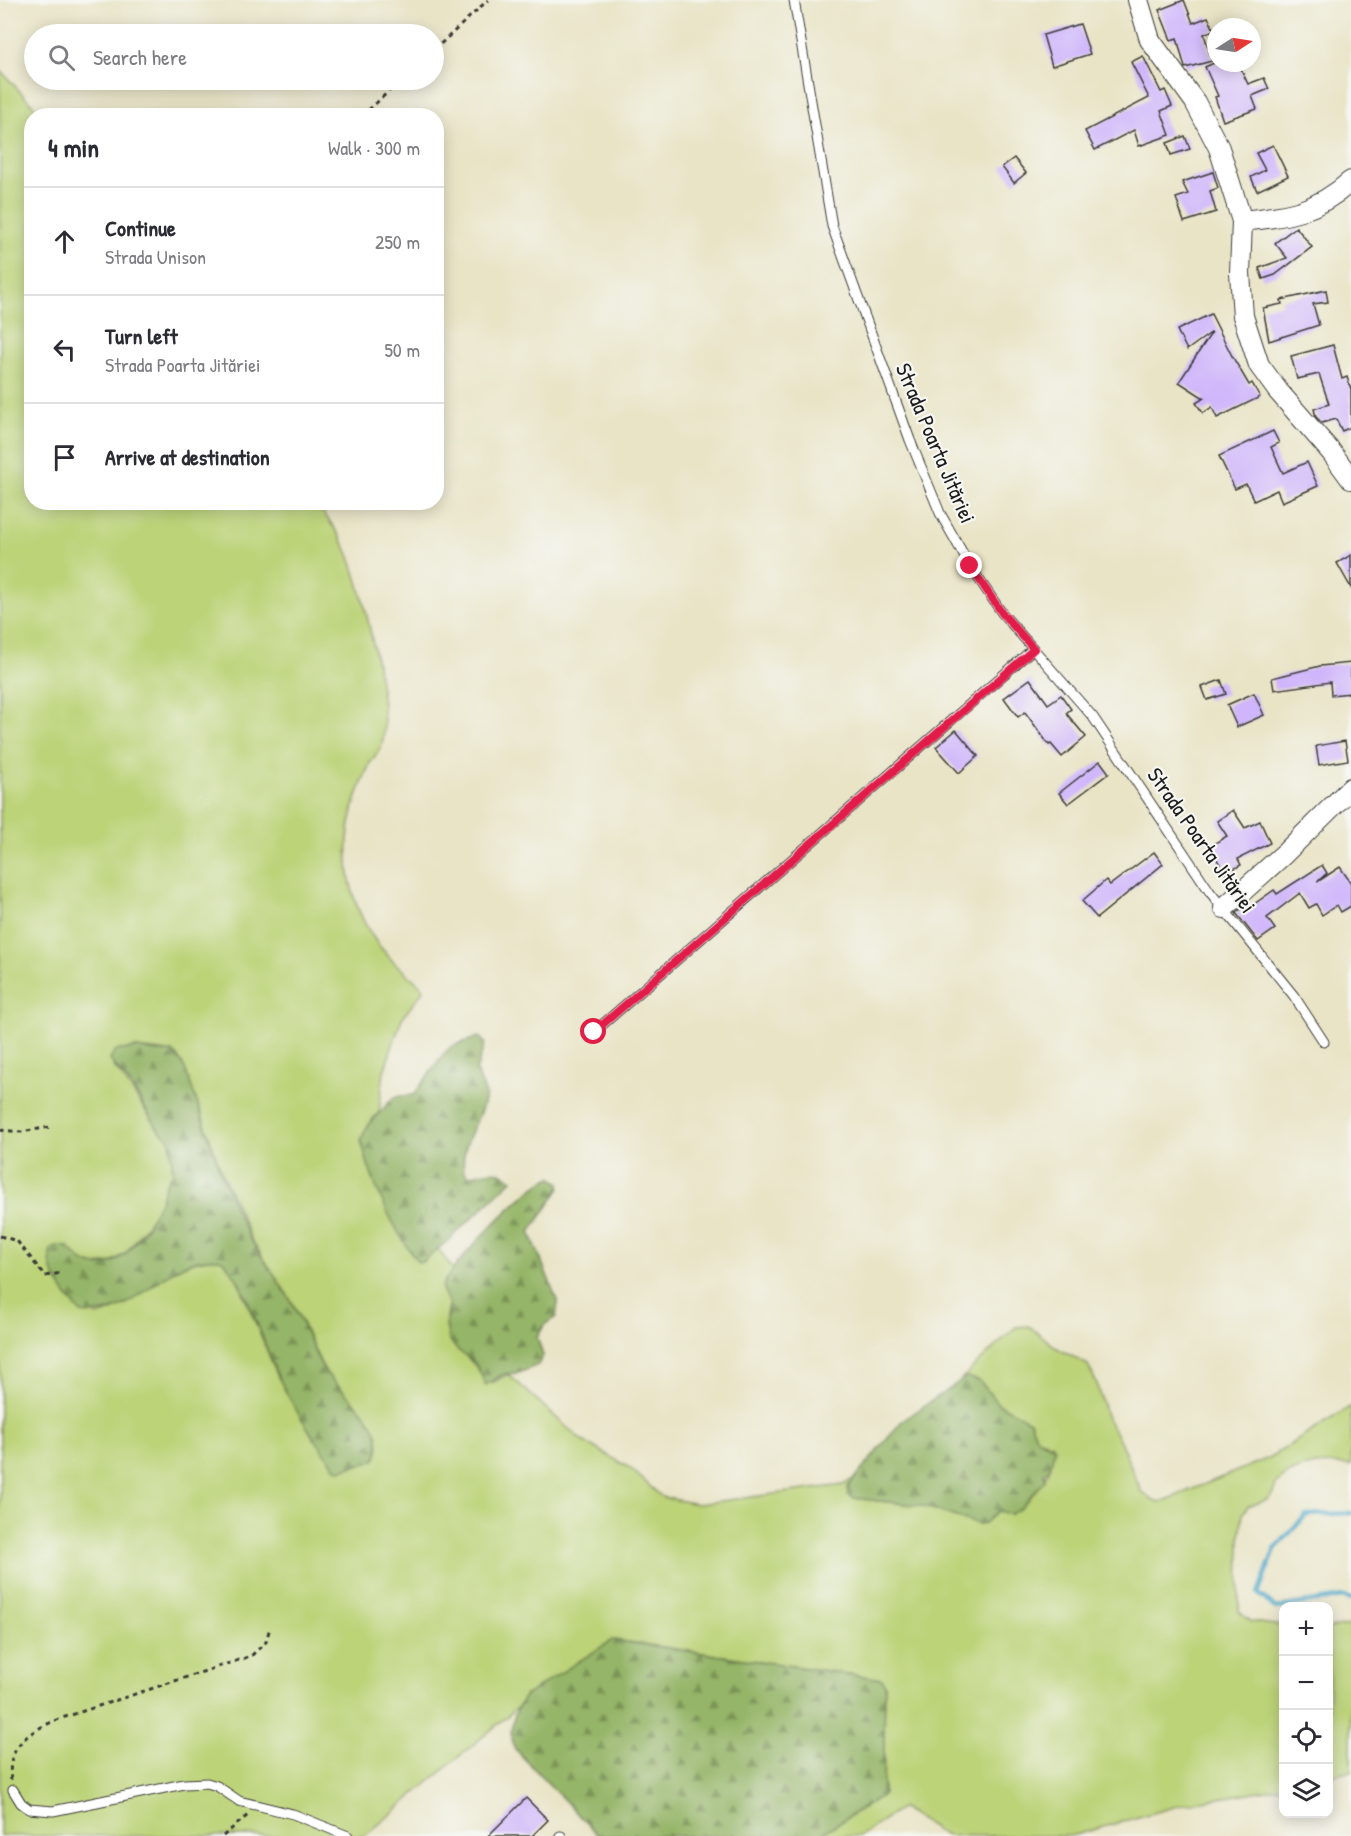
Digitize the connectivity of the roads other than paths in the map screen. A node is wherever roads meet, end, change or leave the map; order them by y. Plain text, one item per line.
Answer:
1 (794, 0) edge
2 (1138, 0) edge
3 (1351, 181) edge
4 (1242, 221) junction
5 (1351, 479) edge
6 (1034, 649) junction
7 (1351, 788) edge
8 (1224, 908) junction
9 (594, 1032) dead end
10 (1324, 1042) dead end
11 (13, 1790) road end
12 (348, 1836) edge

1 - 6 lane, Strada Poarta Jităriei
2 - 4 street
3 - 4 street
4 - 5 street
6 - 8 lane, Strada Poarta Jităriei
6 - 9 lane
7 - 8 street
8 - 10 lane, Strada Poarta Jităriei
11 - 12 lane

